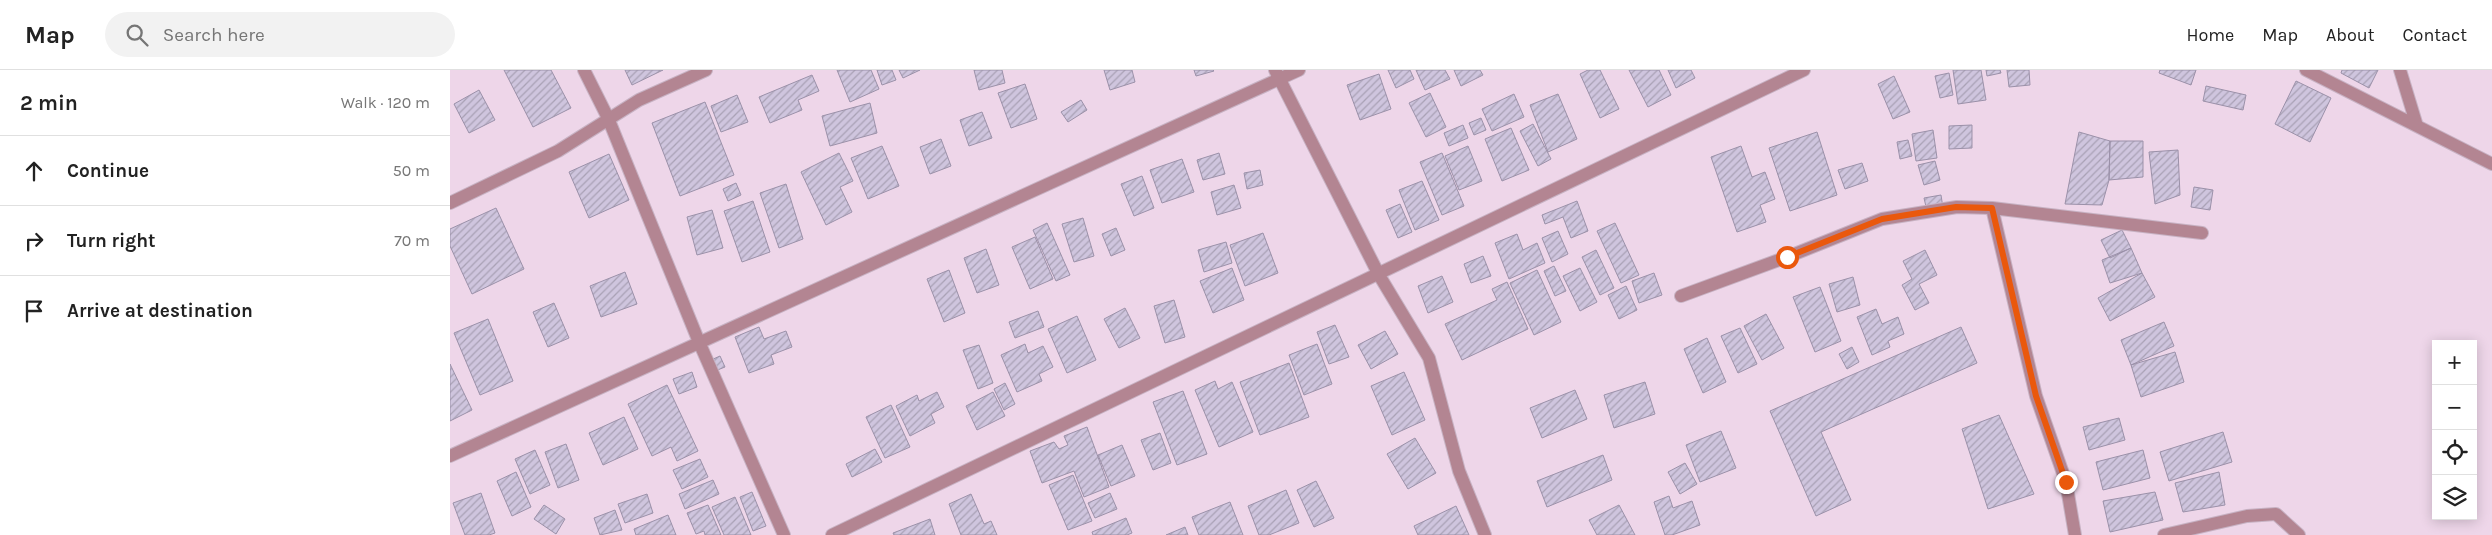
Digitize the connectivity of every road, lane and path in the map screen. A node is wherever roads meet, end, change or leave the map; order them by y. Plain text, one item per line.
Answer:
1 (584, 70) edge
2 (706, 70) edge
3 (1299, 70) edge
4 (1804, 70) edge
5 (2306, 70) edge
6 (2400, 70) edge
7 (1278, 74) edge
8 (608, 118) junction
9 (2417, 126) junction
10 (2492, 164) edge
11 (450, 203) edge
12 (1992, 208) junction
13 (2202, 233) dead end
14 (1379, 274) junction
15 (1681, 296) dead end
16 (699, 342) junction
17 (450, 456) edge
18 (784, 535) edge
19 (832, 535) edge
20 (1485, 535) edge
21 (2075, 535) edge
22 (2164, 535) edge
23 (2299, 535) edge

1 - 8 street
2 - 8 street
3 - 7 street
4 - 14 street
5 - 9 street
6 - 9 street
7 - 14 street
7 - 16 street
8 - 11 street
8 - 16 street
9 - 10 street
12 - 13 street
12 - 15 street
12 - 21 street
14 - 19 street
14 - 20 street
16 - 17 street
16 - 18 street
22 - 23 street

